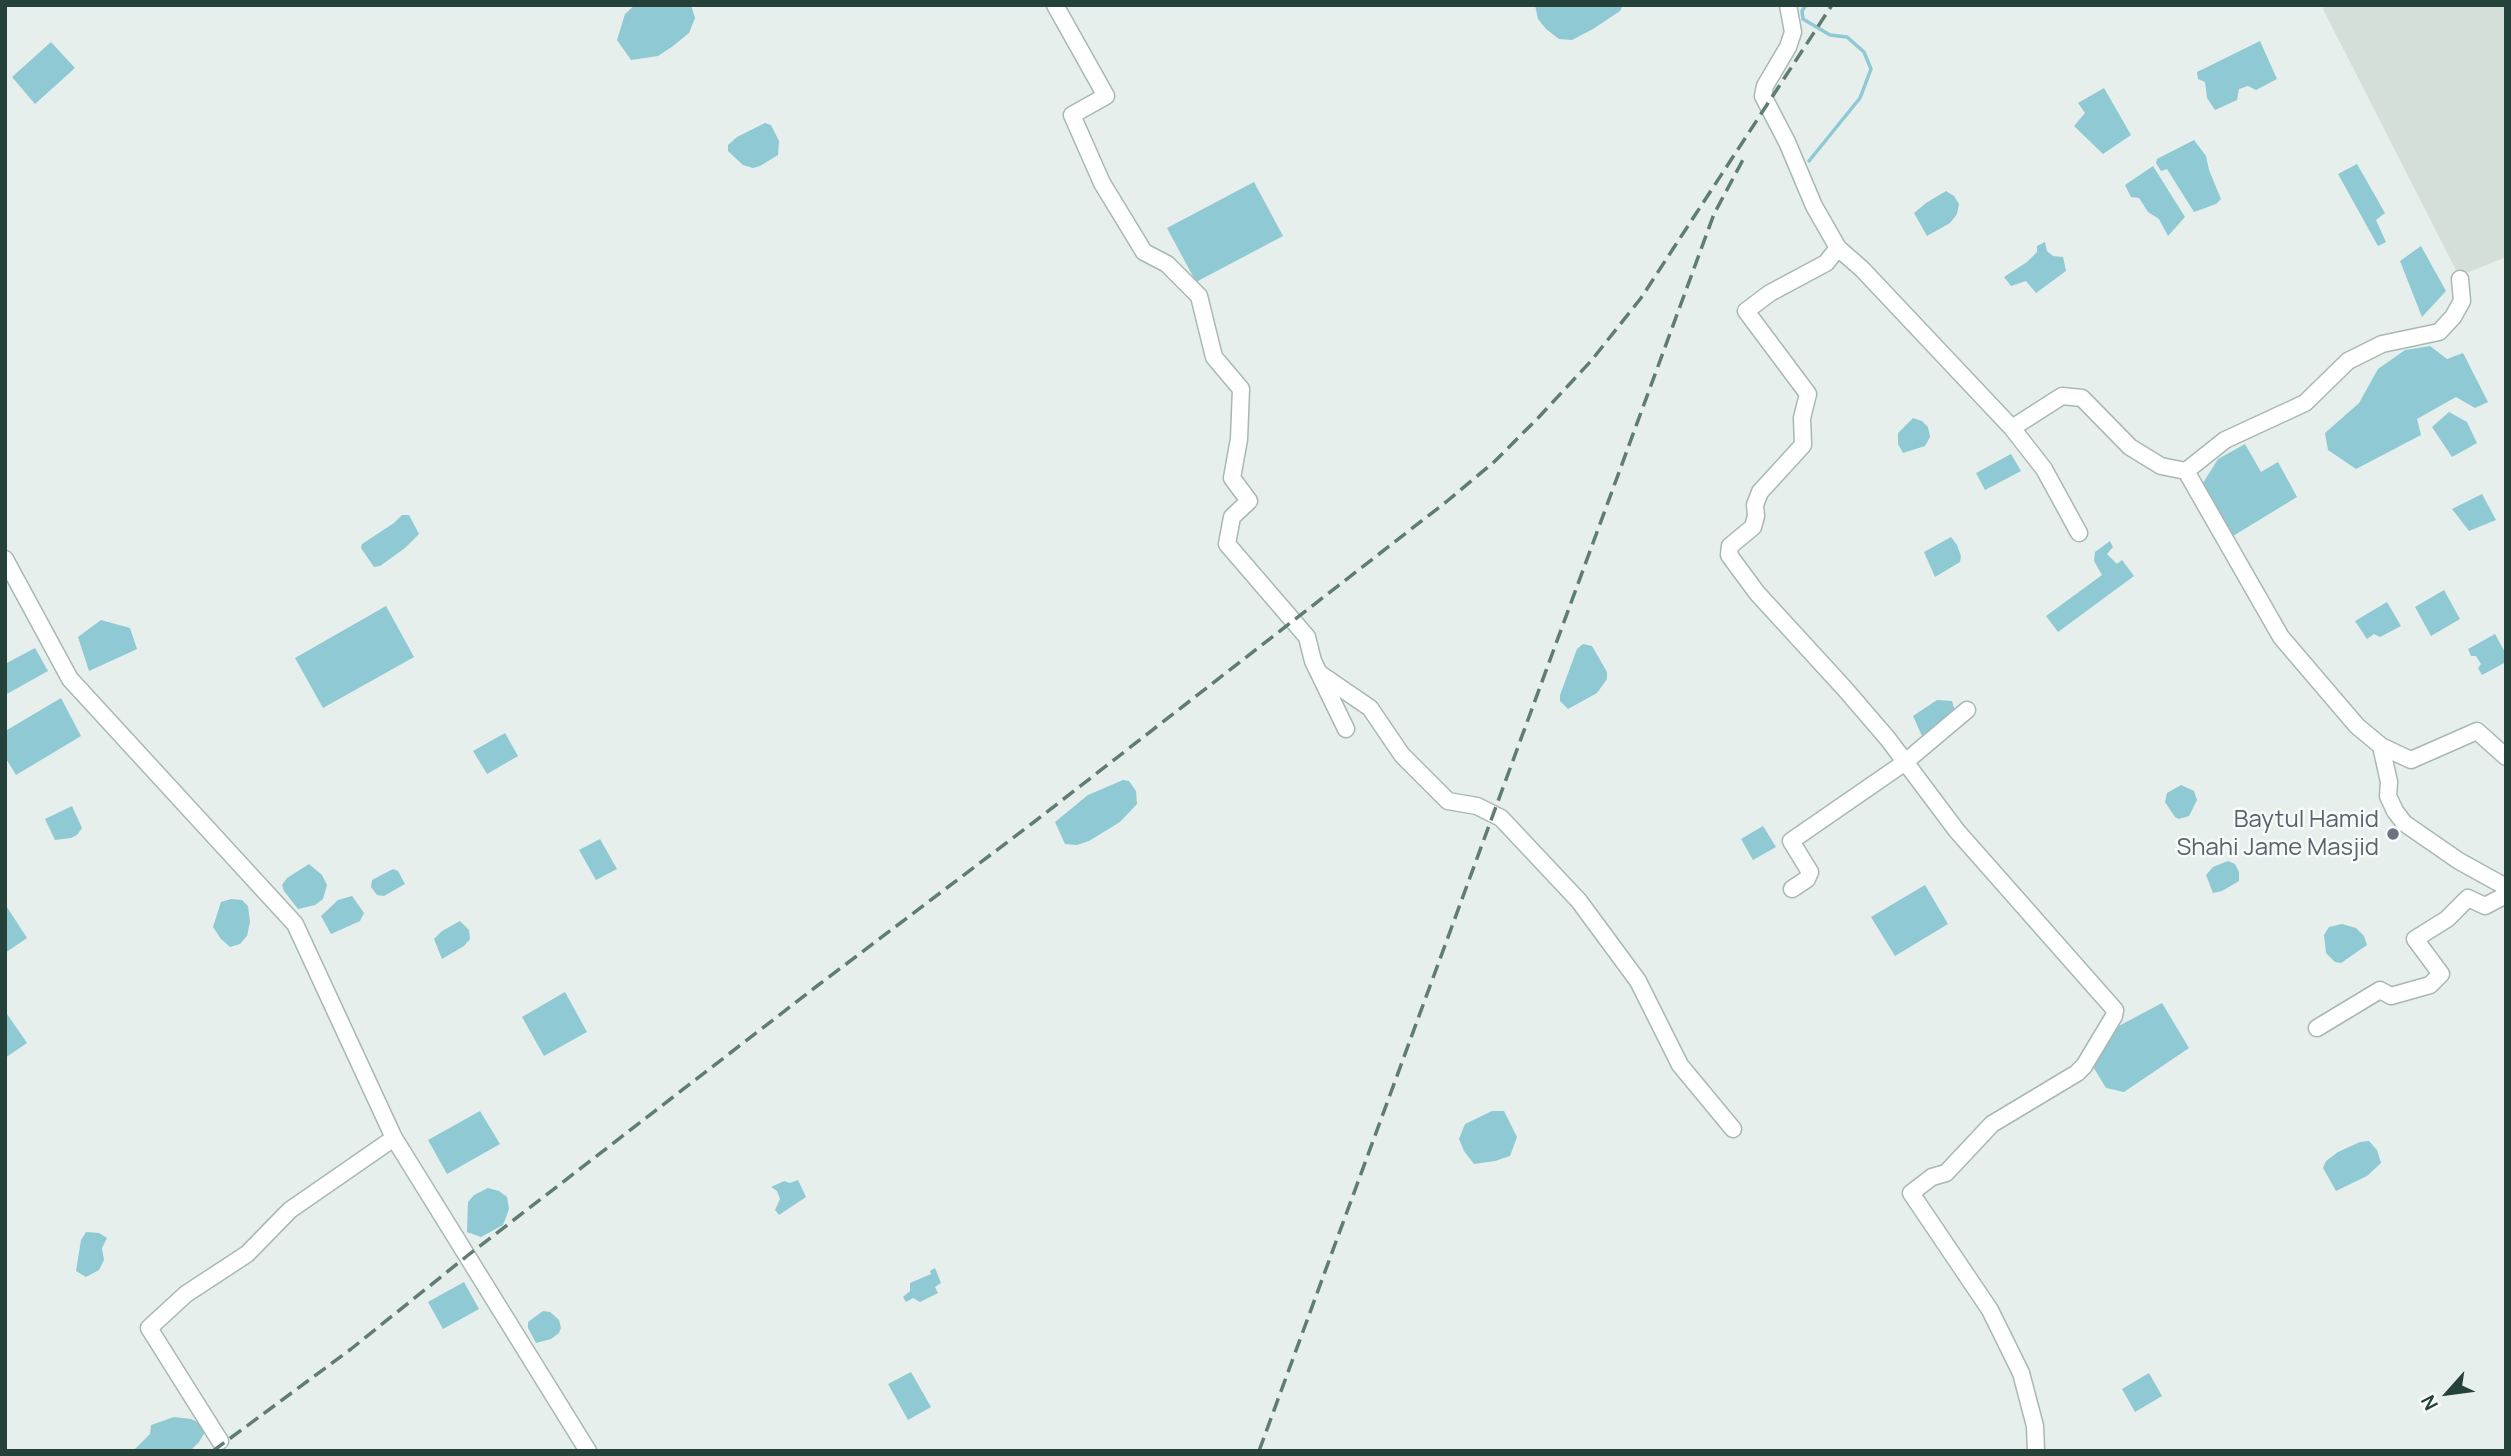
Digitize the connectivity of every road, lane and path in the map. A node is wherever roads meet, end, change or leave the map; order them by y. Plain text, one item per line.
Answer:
1 (1055, 5) edge
2 (1788, 5) edge
3 (1838, 248) junction
4 (2460, 279) dead end
5 (2012, 428) junction
6 (2186, 471) junction
7 (2079, 533) dead end
8 (5, 559) edge
9 (1317, 671) junction
10 (1967, 710) dead end
11 (1346, 729) dead end
12 (2381, 746) junction
13 (2506, 757) edge
14 (1904, 763) junction
15 (2506, 887) edge
16 (1792, 889) dead end
17 (2506, 895) edge
18 (2317, 1028) dead end
19 (1733, 1129) dead end
20 (394, 1138) junction
21 (220, 1441) dead end
22 (587, 1451) edge
23 (2036, 1451) edge

1 - 9 street
2 - 3 street
3 - 5 street
3 - 14 street
4 - 6 street
5 - 6 street
5 - 7 street
6 - 12 street
8 - 20 street
9 - 11 street
9 - 19 street
10 - 14 street
12 - 13 street
12 - 15 street
14 - 16 street
14 - 23 street
17 - 18 street
20 - 21 street
20 - 22 street

